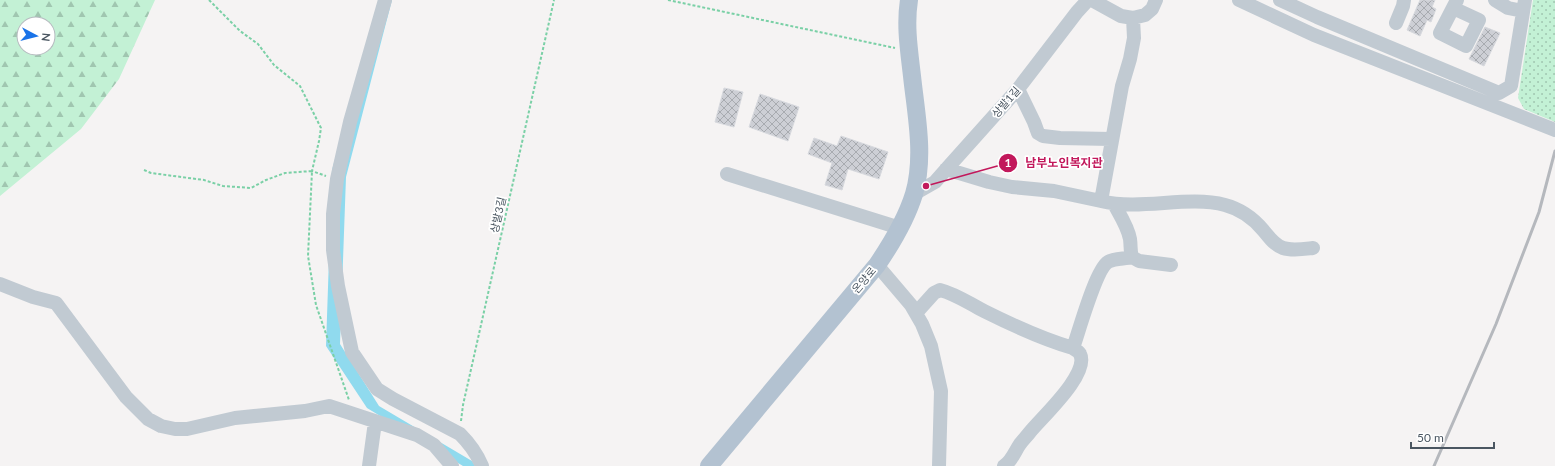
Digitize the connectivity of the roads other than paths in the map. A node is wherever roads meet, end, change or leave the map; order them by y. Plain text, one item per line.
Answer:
1 (385, 0) edge
2 (909, 0) edge
3 (1088, 0) edge
4 (1092, 0) edge
5 (1156, 0) edge
6 (1239, 0) edge
7 (1280, 0) edge
8 (1404, 0) edge
9 (1495, 0) edge
10 (1524, 6) edge
11 (1133, 18) junction
12 (1396, 23) dead end
13 (1018, 89) junction
14 (1555, 130) edge
15 (1111, 139) junction
16 (946, 169) junction
17 (727, 174) dead end
18 (914, 194) junction
19 (1107, 202) junction
20 (900, 228) junction
21 (1313, 248) dead end
22 (1132, 257) junction
23 (877, 265) junction
24 (1171, 265) dead end
25 (0, 284) edge
26 (916, 312) junction
27 (1073, 348) junction
28 (375, 422) junction
29 (369, 466) edge
30 (452, 466) edge
31 (482, 466) edge
32 (709, 466) edge
33 (939, 466) edge
34 (1004, 466) edge

1 - 31 street
2 - 18 main road, 온양로
3 - 13 street, 상발1길
4 - 11 street
5 - 11 street
6 - 14 street
7 - 10 street
8 - 12 street
9 - 10 street
11 - 15 street
13 - 15 street
13 - 16 street, 상발1길
15 - 19 street
16 - 18 street, 상발1길
16 - 19 street
17 - 20 street
18 - 20 main road, 온양로
19 - 21 street
19 - 22 street
20 - 23 main road, 온양로
22 - 24 street
22 - 27 street
23 - 26 street
23 - 32 main road, 온양로
25 - 28 street
26 - 27 street
26 - 33 street
27 - 34 street
28 - 29 street
28 - 30 street

